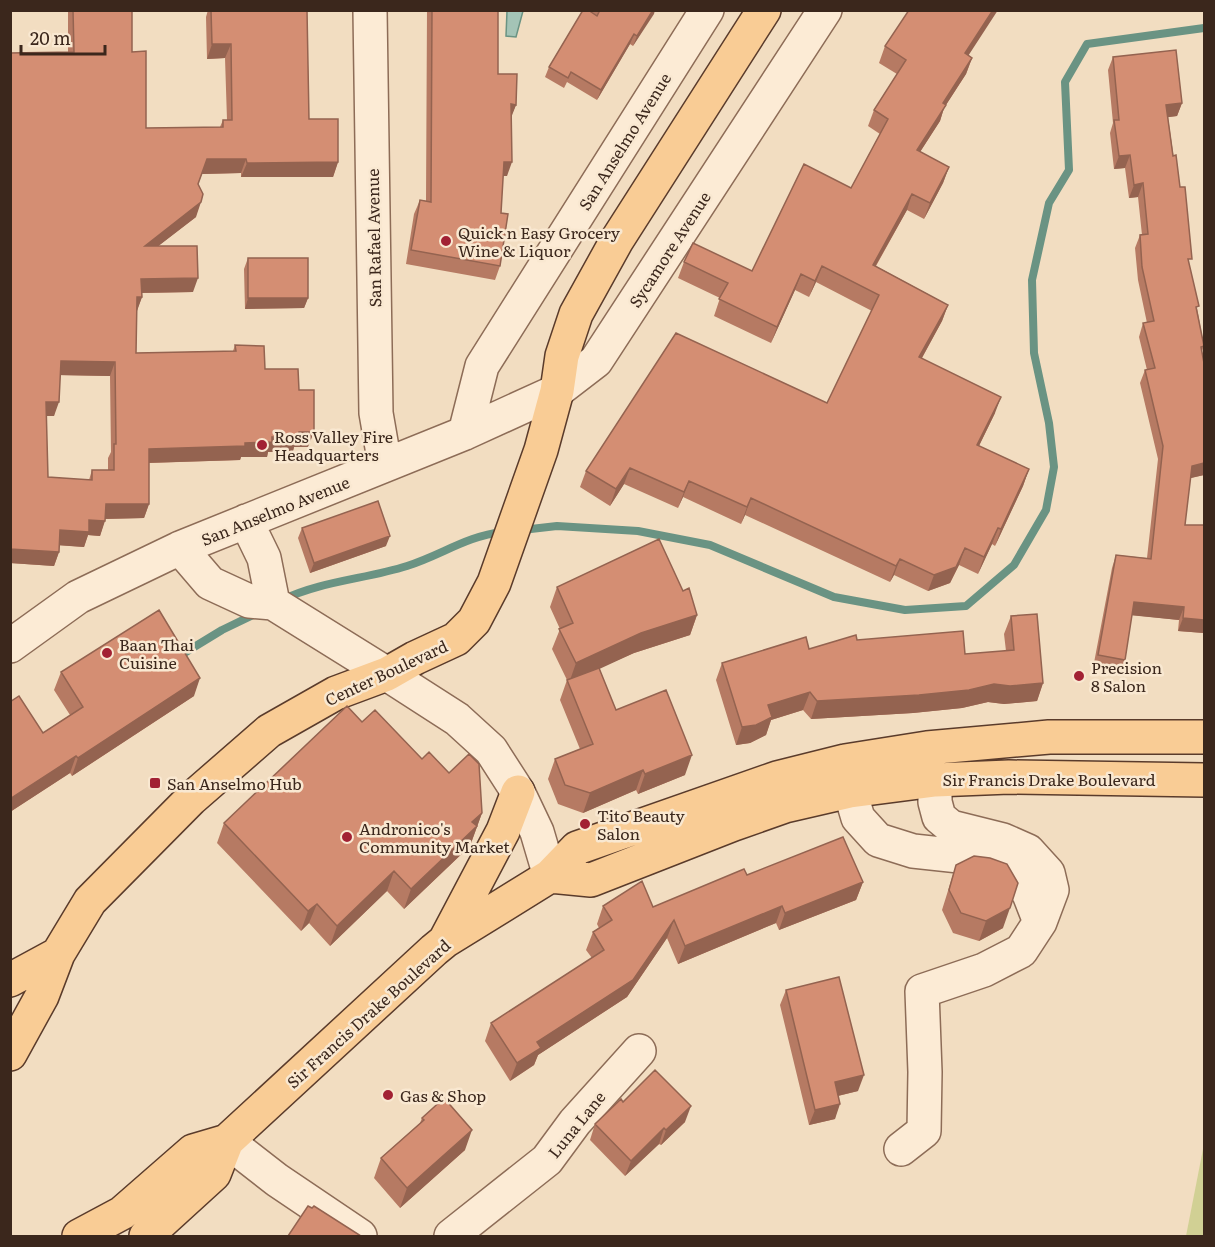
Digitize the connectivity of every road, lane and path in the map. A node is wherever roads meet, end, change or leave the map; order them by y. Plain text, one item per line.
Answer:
1 (370, 10) edge
2 (707, 10) edge
3 (764, 10) edge
4 (825, 10) edge
5 (556, 392) junction
6 (465, 433) junction
7 (385, 465) junction
8 (246, 521) junction
9 (180, 548) junction
10 (271, 589) junction
11 (10, 646) edge
12 (387, 674) junction
13 (1204, 736) edge
14 (935, 780) junction
15 (1204, 780) edge
16 (850, 791) junction
17 (518, 792) junction
18 (550, 876) junction
19 (1040, 921) junction
20 (445, 941) junction
21 (58, 954) junction
22 (10, 980) edge
23 (639, 1051) dead end
24 (10, 1054) edge
25 (227, 1141) junction
26 (901, 1149) dead end
27 (79, 1236) edge
28 (146, 1236) edge
29 (360, 1236) edge
30 (451, 1236) edge

1 - 7 street, San Rafael Avenue
2 - 6 street, San Anselmo Avenue
3 - 5 main road, Center Boulevard
4 - 5 street, Sycamore Avenue
5 - 6 street, Sycamore Avenue
5 - 12 main road, Center Boulevard
6 - 7 street, San Anselmo Avenue
7 - 8 street, San Anselmo Avenue
8 - 9 street, San Anselmo Avenue
8 - 10 street
9 - 10 street
9 - 11 street, San Anselmo Avenue
10 - 12 street
12 - 17 street
12 - 21 main road, Center Boulevard
13 - 18 main road, Sir Francis Drake Boulevard
14 - 15 main road, Sir Francis Drake Boulevard
14 - 16 main road, Sir Francis Drake Boulevard
14 - 19 street
16 - 18 main road, Sir Francis Drake Boulevard
16 - 19 street
17 - 18 street
17 - 20 main road
18 - 20 main road, Sir Francis Drake Boulevard
19 - 26 street
20 - 25 main road, Sir Francis Drake Boulevard
21 - 22 main road, Center Boulevard
21 - 24 main road, Center Boulevard
23 - 30 street, Luna Lane
25 - 27 main road, Sir Francis Drake Boulevard
25 - 28 main road, Sir Francis Drake Boulevard
25 - 29 street

